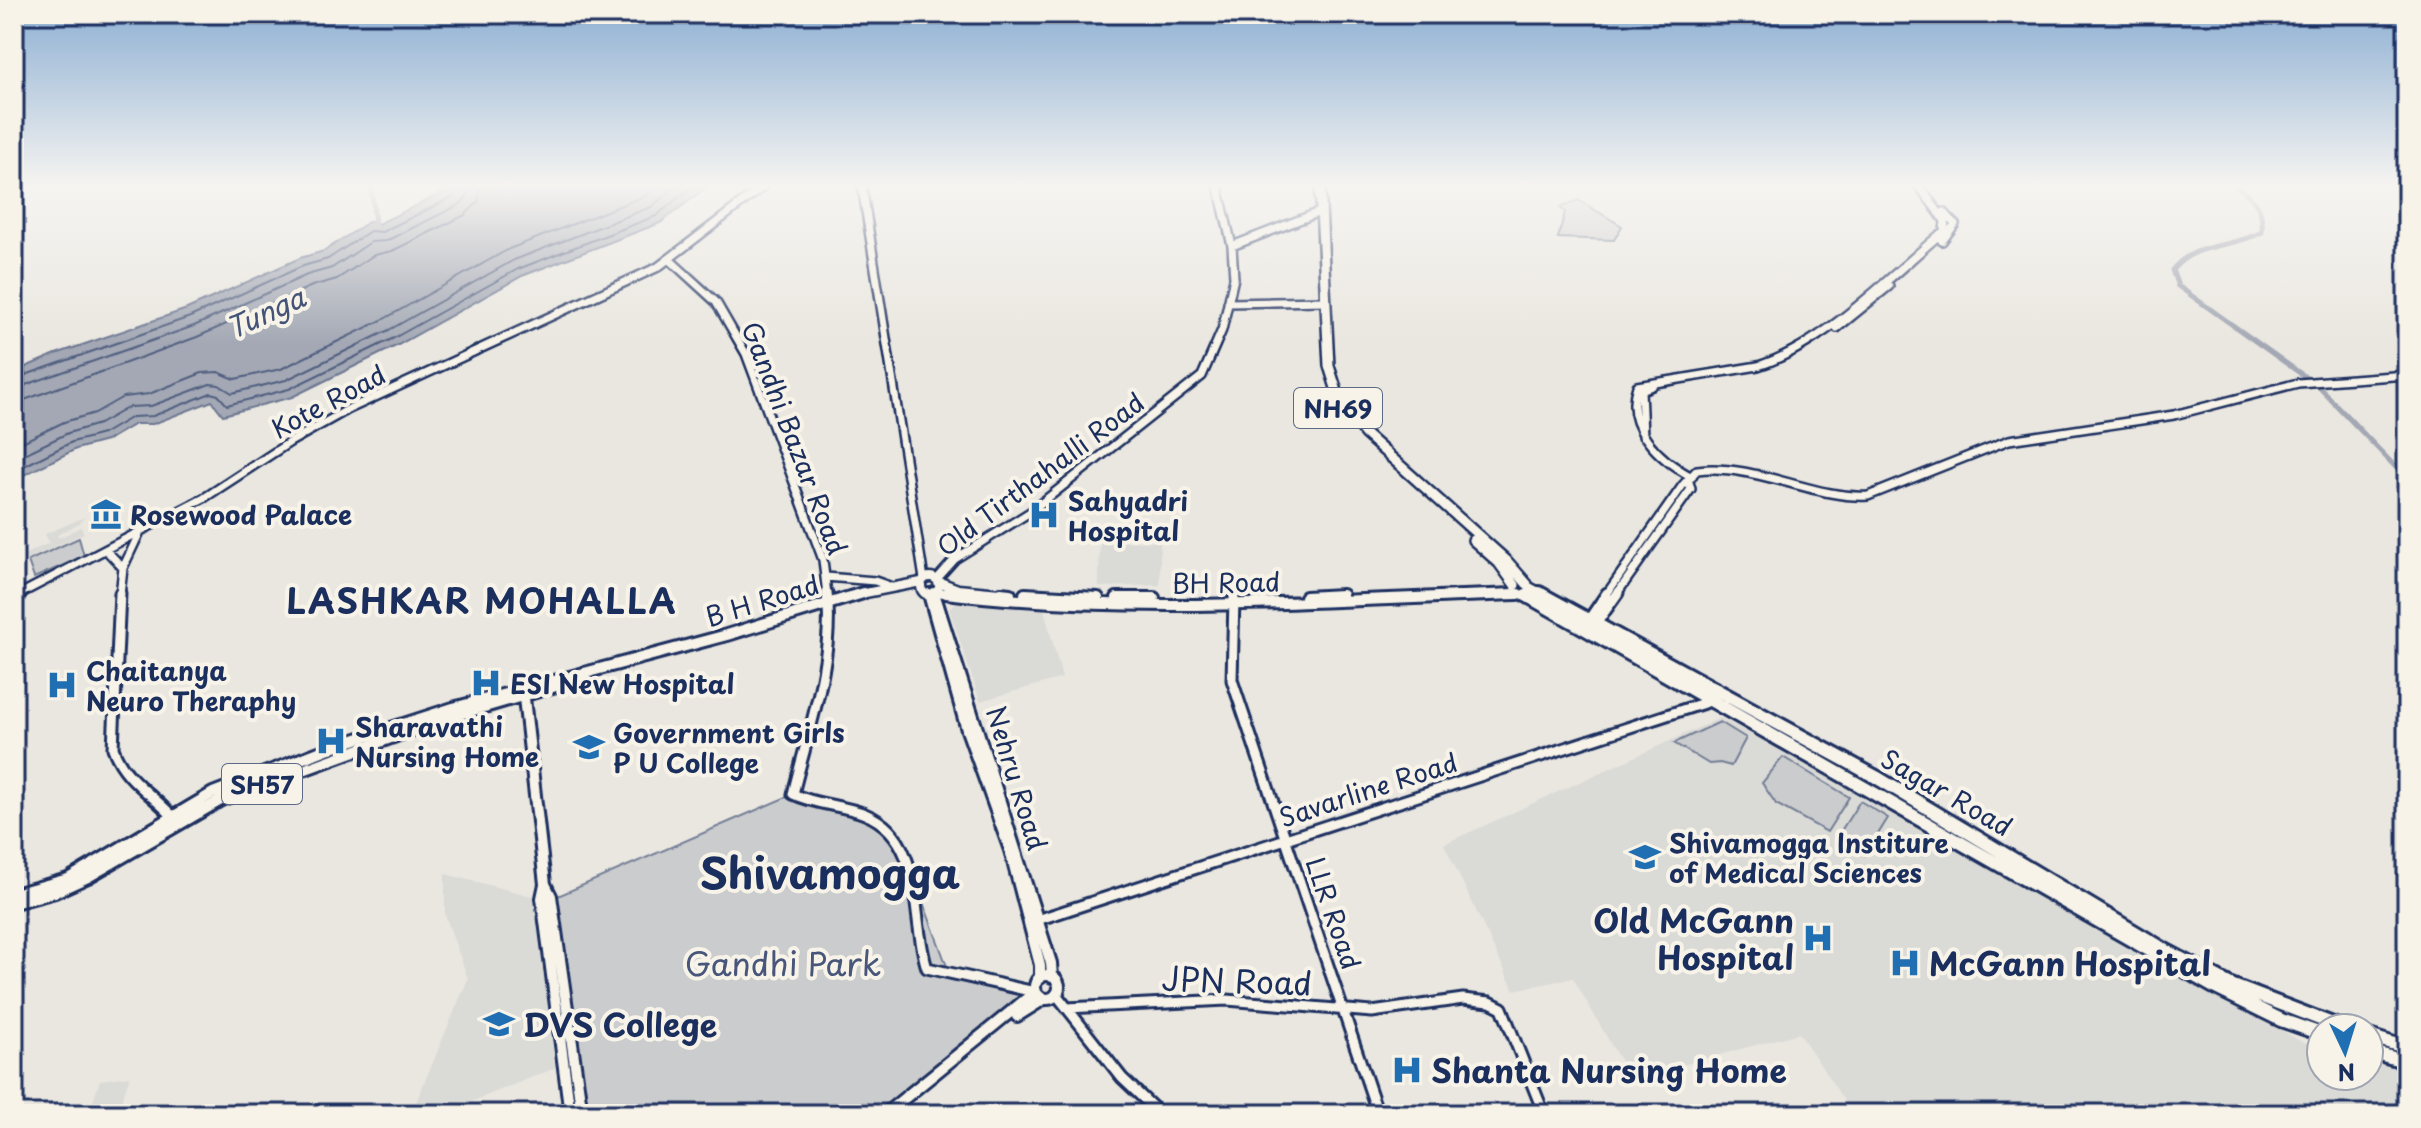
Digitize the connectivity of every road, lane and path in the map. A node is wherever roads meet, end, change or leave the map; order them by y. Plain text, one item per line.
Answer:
1 (695, 239) edge
2 (871, 239) edge
3 (1230, 239) edge
4 (1251, 239) edge
5 (1319, 239) edge
6 (1320, 239) edge
7 (1937, 239) edge
8 (1232, 246) junction
9 (669, 259) junction
10 (1324, 301) junction
11 (1228, 303) junction
12 (2407, 375) edge
13 (1690, 480) junction
14 (140, 533) junction
15 (107, 551) junction
16 (123, 568) junction
17 (826, 577) junction
18 (938, 580) junction
19 (889, 586) junction
20 (927, 588) junction
21 (1522, 589) junction
22 (963, 596) junction
23 (14, 597) edge
24 (1234, 601) junction
25 (829, 606) junction
26 (943, 614) junction
27 (1592, 622) junction
28 (524, 691) junction
29 (1713, 700) junction
30 (176, 819) junction
31 (1285, 839) junction
32 (545, 884) junction
33 (14, 894) edge
34 (14, 903) edge
35 (1037, 920) junction
36 (1046, 977) junction
37 (1045, 995) junction
38 (1067, 1008) junction
39 (1344, 1011) junction
40 (2305, 1013) edge
41 (2305, 1028) edge
42 (2385, 1041) edge
43 (2407, 1048) edge
44 (2385, 1056) edge
45 (2407, 1062) edge
46 (570, 1114) edge
47 (582, 1114) edge
48 (885, 1114) edge
49 (894, 1114) edge
50 (1160, 1114) edge
51 (1378, 1114) edge
52 (1544, 1114) edge

1 - 9 street, Kote Road
2 - 20 street
3 - 8 street, Old Tirthahalli Road
4 - 8 street
5 - 10 highway, NH69
6 - 10 highway, NH69
7 - 13 street
8 - 11 street, Old Tirthahalli Road
9 - 14 street, Kote Road
9 - 17 street, Gandhi Bazar Road
10 - 11 street
10 - 21 highway, NH69
10 - 21 highway, NH69
11 - 18 street, Old Tirthahalli Road
12 - 13 street
13 - 27 street
14 - 15 street, Kote Road
14 - 16 street
15 - 16 street
15 - 23 street, Kote Road
16 - 30 street
17 - 19 street
17 - 25 street, Gandhi Bazar Road
18 - 20 main road
18 - 20 main road, BH Road
18 - 24 main road, BH Road
19 - 20 main road, B H Road
19 - 25 main road, B H Road
20 - 22 main road, BH Road
20 - 25 main road
20 - 26 main road, Nehru Road
20 - 36 main road, Nehru Road
21 - 24 main road, BH Road
21 - 27 highway, Sagar Road / NH69
21 - 29 highway, Sagar Road / NH69
22 - 24 main road, BH Road
22 - 26 main road
24 - 31 street, LLR Road
25 - 28 main road
25 - 37 street, Gandhi Bazar Road
26 - 35 main road, Nehru Road
27 - 40 highway, Sagar Road / NH69
28 - 30 main road, SH57
28 - 32 main road
29 - 31 street, Savarline Road
29 - 41 highway, Sagar Road / NH69
30 - 33 main road, SH57
30 - 34 main road, SH57
31 - 35 street, Savarline Road
31 - 39 street, LLR Road
32 - 46 main road
32 - 47 main road
35 - 36 main road, Nehru Road
36 - 37 main road
36 - 37 main road
37 - 38 street
37 - 48 main road
37 - 49 main road
38 - 39 street, JPN Road
38 - 50 street
39 - 51 street, JPN Road
39 - 52 street
42 - 43 highway
44 - 45 highway

